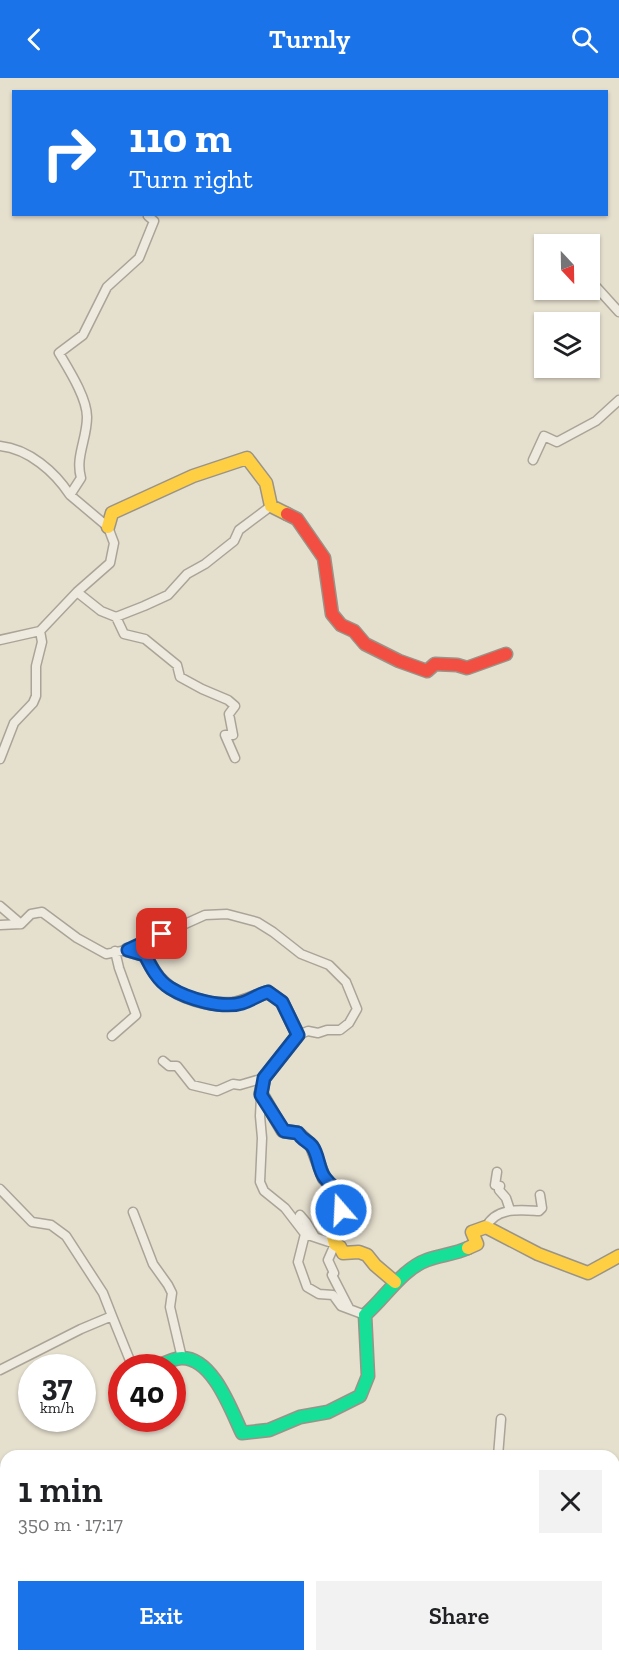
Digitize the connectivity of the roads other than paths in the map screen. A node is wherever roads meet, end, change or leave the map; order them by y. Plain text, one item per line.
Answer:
1 (148, 216) edge
2 (600, 291) edge
3 (619, 312) edge
4 (619, 400) edge
5 (0, 446) edge
6 (533, 460) dead end
7 (70, 495) junction
8 (271, 506) junction
9 (108, 527) junction
10 (77, 592) junction
11 (116, 617) junction
12 (40, 631) junction
13 (0, 639) edge
14 (506, 654) dead end
15 (235, 758) dead end
16 (0, 759) edge
17 (0, 906) edge
18 (21, 924) junction
19 (0, 925) edge
20 (121, 950) junction
21 (298, 1035) junction
22 (112, 1036) dead end
23 (163, 1061) dead end
24 (264, 1078) junction
25 (261, 1095) junction
26 (497, 1172) dead end
27 (0, 1189) edge
28 (540, 1195) dead end
29 (510, 1210) junction
30 (133, 1212) dead end
31 (300, 1215) dead end
32 (486, 1227) junction
33 (305, 1234) junction
34 (316, 1238) junction
35 (335, 1244) junction
36 (619, 1256) edge
37 (328, 1260) junction
38 (396, 1282) junction
39 (349, 1308) junction
40 (365, 1315) junction
41 (112, 1317) junction
42 (127, 1354) edge
43 (181, 1354) edge
44 (186, 1359) edge
45 (0, 1370) edge
46 (501, 1419) dead end
47 (498, 1450) edge

1 - 7 street
2 - 3 street
4 - 6 street
5 - 7 street
7 - 9 street
8 - 9 street
8 - 11 street
8 - 14 street
9 - 10 street
10 - 11 street
10 - 12 street
11 - 15 street
12 - 13 street
12 - 16 street
17 - 18 street
18 - 19 street
18 - 20 street
20 - 21 street
20 - 21 street
20 - 22 street
21 - 24 street
23 - 24 street
24 - 25 street
25 - 33 street
25 - 35 street
26 - 29 street
27 - 41 street
28 - 29 street
29 - 32 street
30 - 43 street
31 - 34 street
32 - 36 street
32 - 38 street
33 - 34 street
33 - 39 street
34 - 35 street
34 - 37 street
35 - 37 street
35 - 38 street
37 - 39 street
38 - 40 street
39 - 40 street
40 - 44 street
41 - 42 street
41 - 45 street
46 - 47 street

